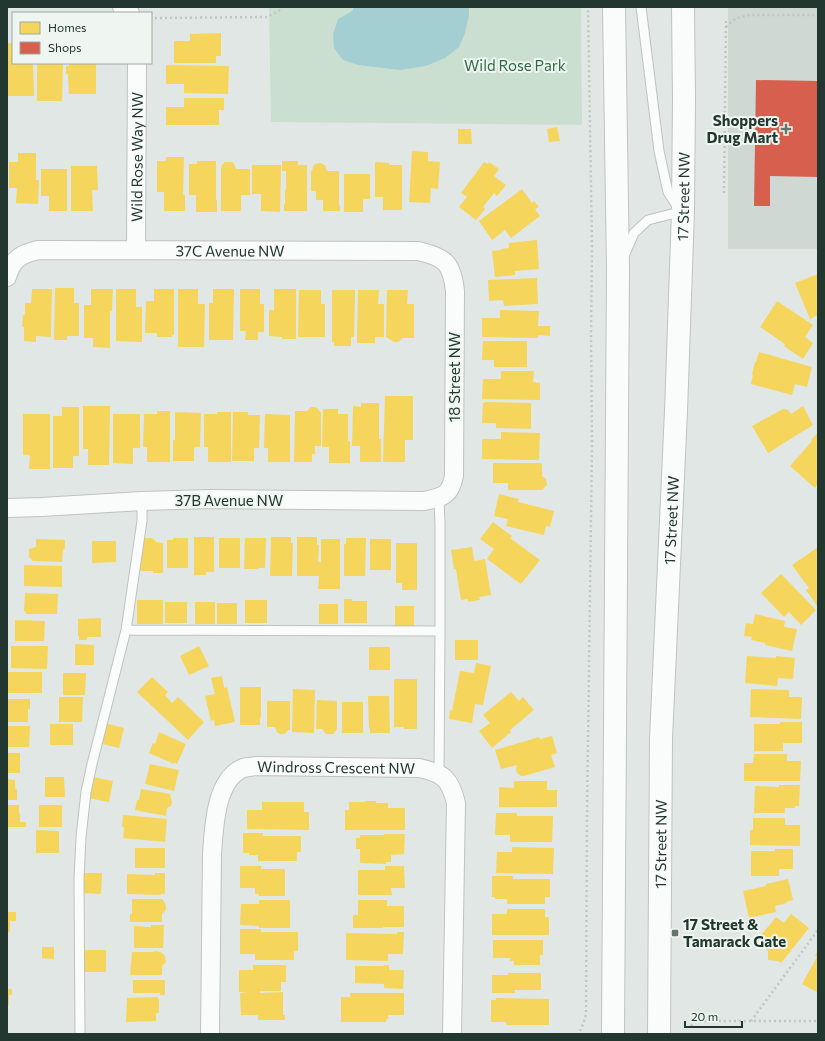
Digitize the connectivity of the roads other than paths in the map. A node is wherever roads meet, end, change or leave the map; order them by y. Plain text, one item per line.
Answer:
1 (614, 7) edge
2 (642, 7) edge
3 (671, 7) edge
4 (683, 7) edge
5 (684, 44) junction
6 (138, 64) edge
7 (683, 211) junction
8 (136, 250) junction
9 (446, 263) joint
10 (11, 269) edge
11 (618, 269) junction
12 (444, 495) junction
13 (142, 501) junction
14 (7, 508) edge
15 (126, 630) junction
16 (440, 631) junction
17 (439, 774) junction
18 (80, 1034) edge
19 (210, 1034) edge
20 (452, 1034) edge
21 (613, 1034) edge
22 (659, 1034) edge

1 - 11 main road
2 - 7 lane
3 - 5 main road
4 - 5 main road, 17 Street NW
5 - 7 main road, 17 Street NW
6 - 8 street, Wild Rose Way NW
7 - 11 lane
7 - 22 main road, 17 Street NW
8 - 9 street, 37C Avenue NW
8 - 10 street, 37C Avenue NW
9 - 12 street, 18 Street NW
11 - 21 main road
12 - 13 street, 37B Avenue NW
12 - 16 lane
13 - 14 street, 37B Avenue NW
13 - 15 lane
15 - 16 lane
15 - 18 lane
16 - 17 lane
17 - 19 street, Windross Crescent NW
17 - 20 street

